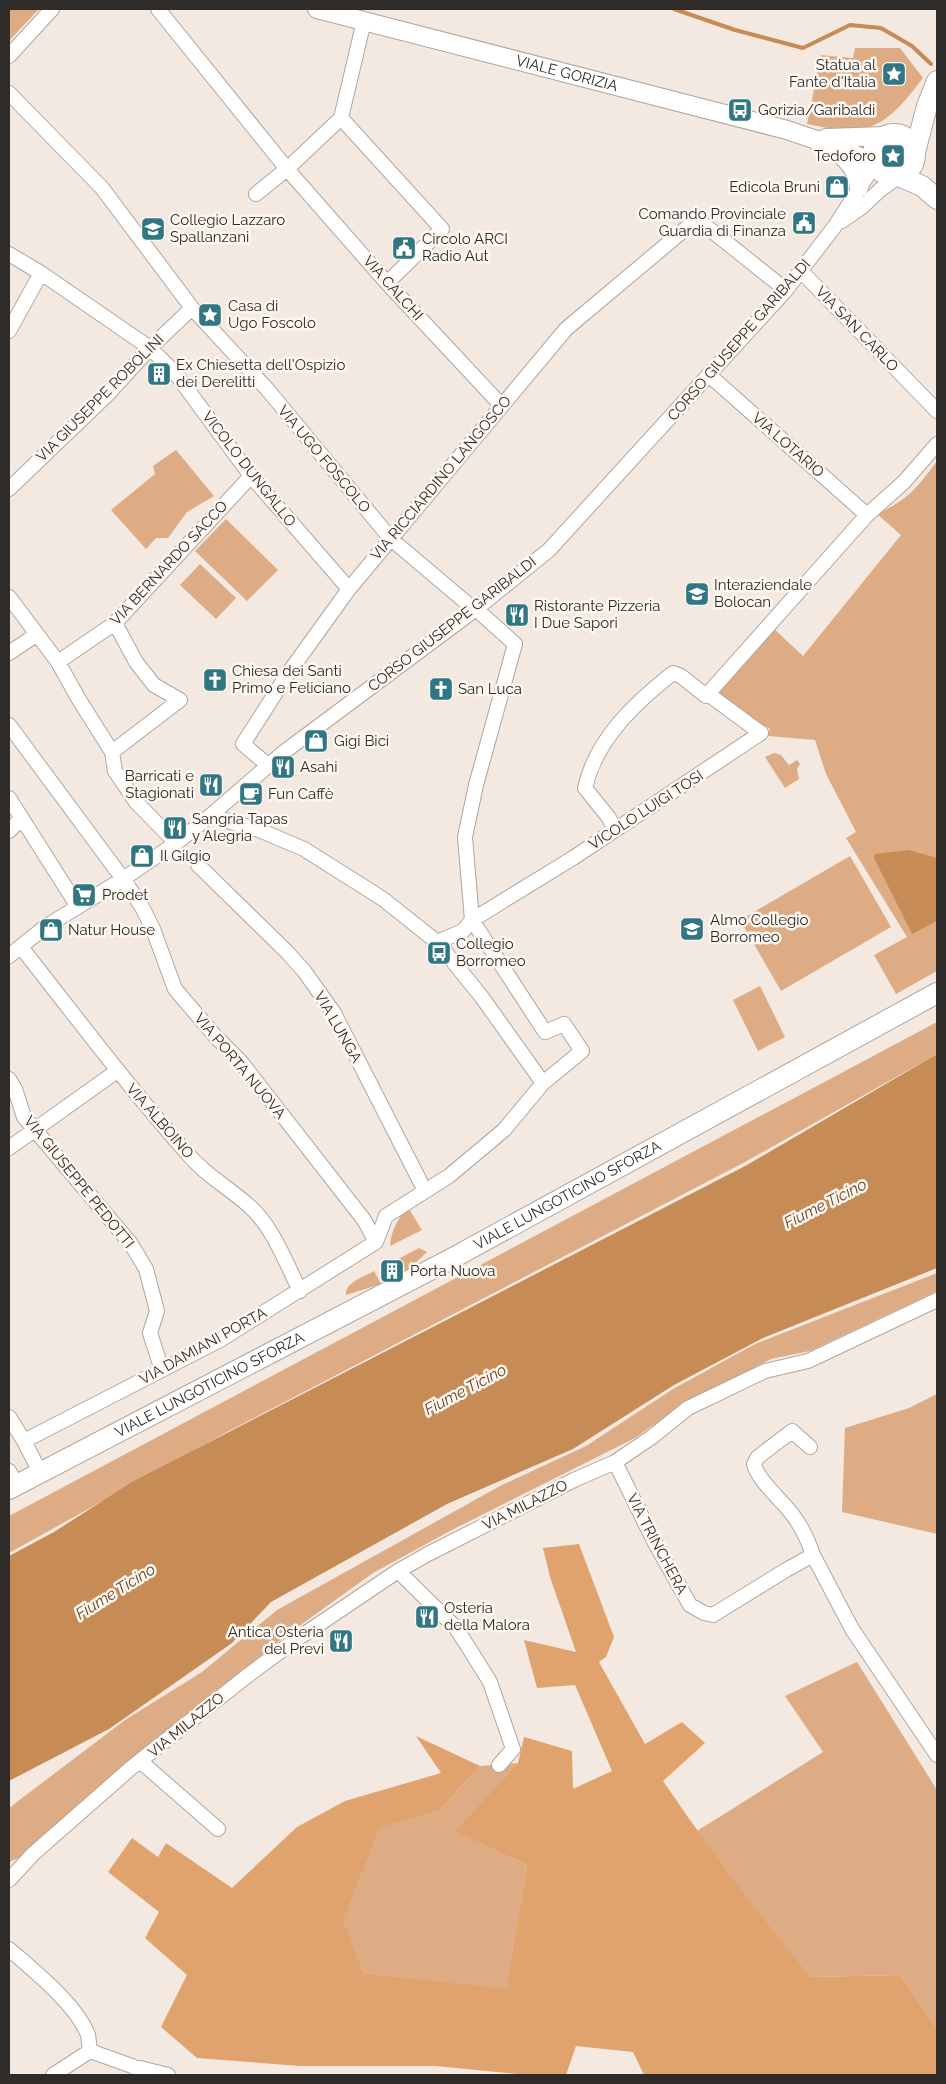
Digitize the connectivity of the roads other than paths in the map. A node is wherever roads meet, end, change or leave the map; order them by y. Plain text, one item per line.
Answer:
1 (52, 9) edge
2 (158, 9) edge
3 (317, 9) edge
4 (364, 21) junction
5 (9, 56) edge
6 (937, 81) edge
7 (9, 93) edge
8 (341, 118) junction
9 (888, 135) junction
10 (816, 138) junction
11 (915, 154) junction
12 (875, 164) junction
13 (287, 169) junction
14 (899, 176) junction
15 (859, 188) junction
16 (256, 194) dead end
17 (933, 195) edge
18 (835, 226) junction
19 (9, 254) edge
20 (801, 271) junction
21 (41, 274) junction
22 (387, 284) junction
23 (786, 290) junction
24 (192, 308) junction
25 (9, 331) edge
26 (150, 348) junction
27 (709, 375) junction
28 (501, 405) junction
29 (937, 410) edge
30 (937, 444) edge
31 (251, 476) junction
32 (9, 489) edge
33 (867, 515) junction
34 (391, 540) junction
35 (349, 590) junction
36 (9, 597) edge
37 (470, 610) junction
38 (115, 623) junction
39 (36, 635) junction
40 (9, 653) edge
41 (58, 662) junction
42 (707, 695) junction
43 (9, 725) edge
44 (112, 752) junction
45 (269, 766) junction
46 (9, 798) edge
47 (210, 816) junction
48 (22, 818) junction
49 (615, 830) junction
50 (9, 831) edge
51 (176, 843) junction
52 (198, 865) dead end
53 (124, 879) junction
54 (78, 906) junction
55 (472, 920) junction
56 (437, 942) junction
57 (21, 947) junction
58 (9, 956) edge
59 (937, 993) edge
60 (117, 1070) junction
61 (9, 1079) edge
62 (543, 1083) junction
63 (35, 1128) junction
64 (9, 1148) edge
65 (425, 1191) junction
66 (376, 1242) junction
67 (300, 1291) junction
68 (937, 1300) edge
69 (162, 1370) junction
70 (9, 1417) edge
71 (24, 1441) junction
72 (810, 1447) dead end
73 (615, 1462) junction
74 (40, 1472) junction
75 (11, 1482) edge
76 (813, 1555) junction
77 (398, 1572) junction
78 (937, 1755) edge
79 (140, 1761) junction
80 (499, 1765) dead end
81 (218, 1829) dead end
82 (9, 1880) edge
83 (9, 1949) edge
84 (90, 2051) junction
85 (132, 2066) junction
86 (53, 2075) edge
87 (149, 2075) edge
88 (168, 2075) edge

1 - 5 street
2 - 13 street, VIA CALCHI
3 - 4 street, VIALE GORIZIA
4 - 8 street
4 - 10 street, VIALE GORIZIA
6 - 9 main road
6 - 11 main road
7 - 24 street, VIA UGO FOSCOLO
8 - 13 street
8 - 22 street
9 - 10 street, VIALE GORIZIA
9 - 11 main road
9 - 12 main road
10 - 12 street, VIALE GORIZIA
10 - 15 street, VIALE GORIZIA
11 - 14 main road
11 - 17 main road
12 - 14 main road
12 - 15 street, CORSO GIUSEPPE GARIBALDI
13 - 16 street
13 - 22 street, VIA CALCHI
14 - 17 main road
14 - 18 street, CORSO GIUSEPPE GARIBALDI
15 - 18 street, CORSO GIUSEPPE GARIBALDI
18 - 20 street, CORSO GIUSEPPE GARIBALDI
19 - 21 street, VICOLO DUNGALLO
20 - 23 street, CORSO GIUSEPPE GARIBALDI
20 - 29 street, VIA SAN CARLO
21 - 25 street
21 - 26 street, VICOLO DUNGALLO
22 - 28 street, VIA CALCHI
23 - 27 street, CORSO GIUSEPPE GARIBALDI
23 - 28 street, VIA RICCIARDINO LANGOSCO
24 - 26 street, VIA GIUSEPPE ROBOLINI
24 - 34 street, VIA UGO FOSCOLO
26 - 31 street, VICOLO DUNGALLO
26 - 32 street, VIA GIUSEPPE ROBOLINI
27 - 33 street, VIA LOTARIO
27 - 37 street, CORSO GIUSEPPE GARIBALDI
28 - 34 street, VIA RICCIARDINO LANGOSCO
30 - 33 street
31 - 35 street, VICOLO DUNGALLO
31 - 38 street, VIA BERNARDO SACCO
33 - 42 street
34 - 35 street, VIA RICCIARDINO LANGOSCO
34 - 37 street, VIA UGO FOSCOLO
35 - 45 street, VIA RICCIARDINO LANGOSCO
36 - 39 street
37 - 45 street, CORSO GIUSEPPE GARIBALDI
37 - 55 street, VIA UGO FOSCOLO
38 - 41 street, VIA BERNARDO SACCO
38 - 44 street
39 - 40 street
39 - 41 street
41 - 44 street
42 - 49 street
42 - 49 street, VICOLO LUIGI TOSI
43 - 53 street, VIA PORTA NUOVA
44 - 51 street
45 - 47 street, CORSO GIUSEPPE GARIBALDI
46 - 48 street
47 - 51 street, CORSO GIUSEPPE GARIBALDI
47 - 56 street
48 - 50 street
48 - 54 street
49 - 55 street, VICOLO LUIGI TOSI
51 - 53 street, CORSO GIUSEPPE GARIBALDI
52 - 65 street, VIA LUNGA
53 - 54 street, CORSO GIUSEPPE GARIBALDI
53 - 66 street, VIA PORTA NUOVA
54 - 57 street, CORSO GIUSEPPE GARIBALDI
55 - 56 street, VICOLO LUIGI TOSI
55 - 62 street
56 - 62 street
57 - 58 street, CORSO GIUSEPPE GARIBALDI
57 - 60 street, VIA ALBOINO
59 - 74 main road, VIALE LUNGOTICINO SFORZA
60 - 63 street
60 - 67 street, VIA ALBOINO
61 - 63 street, VIA GIUSEPPE PEDOTTI
62 - 65 street
63 - 64 street
63 - 69 street, VIA GIUSEPPE PEDOTTI
65 - 66 street
66 - 67 street, VIA DAMIANI PORTA
67 - 69 street, VIA DAMIANI PORTA
68 - 73 street, VIA MILAZZO
69 - 71 street, VIA DAMIANI PORTA
70 - 71 street
71 - 74 street
72 - 76 street
73 - 76 street, VIA TRINCHERA
73 - 77 street, VIA MILAZZO
74 - 75 main road, VIALE LUNGOTICINO SFORZA
76 - 78 street
77 - 79 street, VIA MILAZZO
77 - 80 street
79 - 81 street, VIA MILAZZO
79 - 82 street, VIA MILAZZO
83 - 84 street
84 - 85 street
84 - 86 street
85 - 87 street
85 - 88 street

